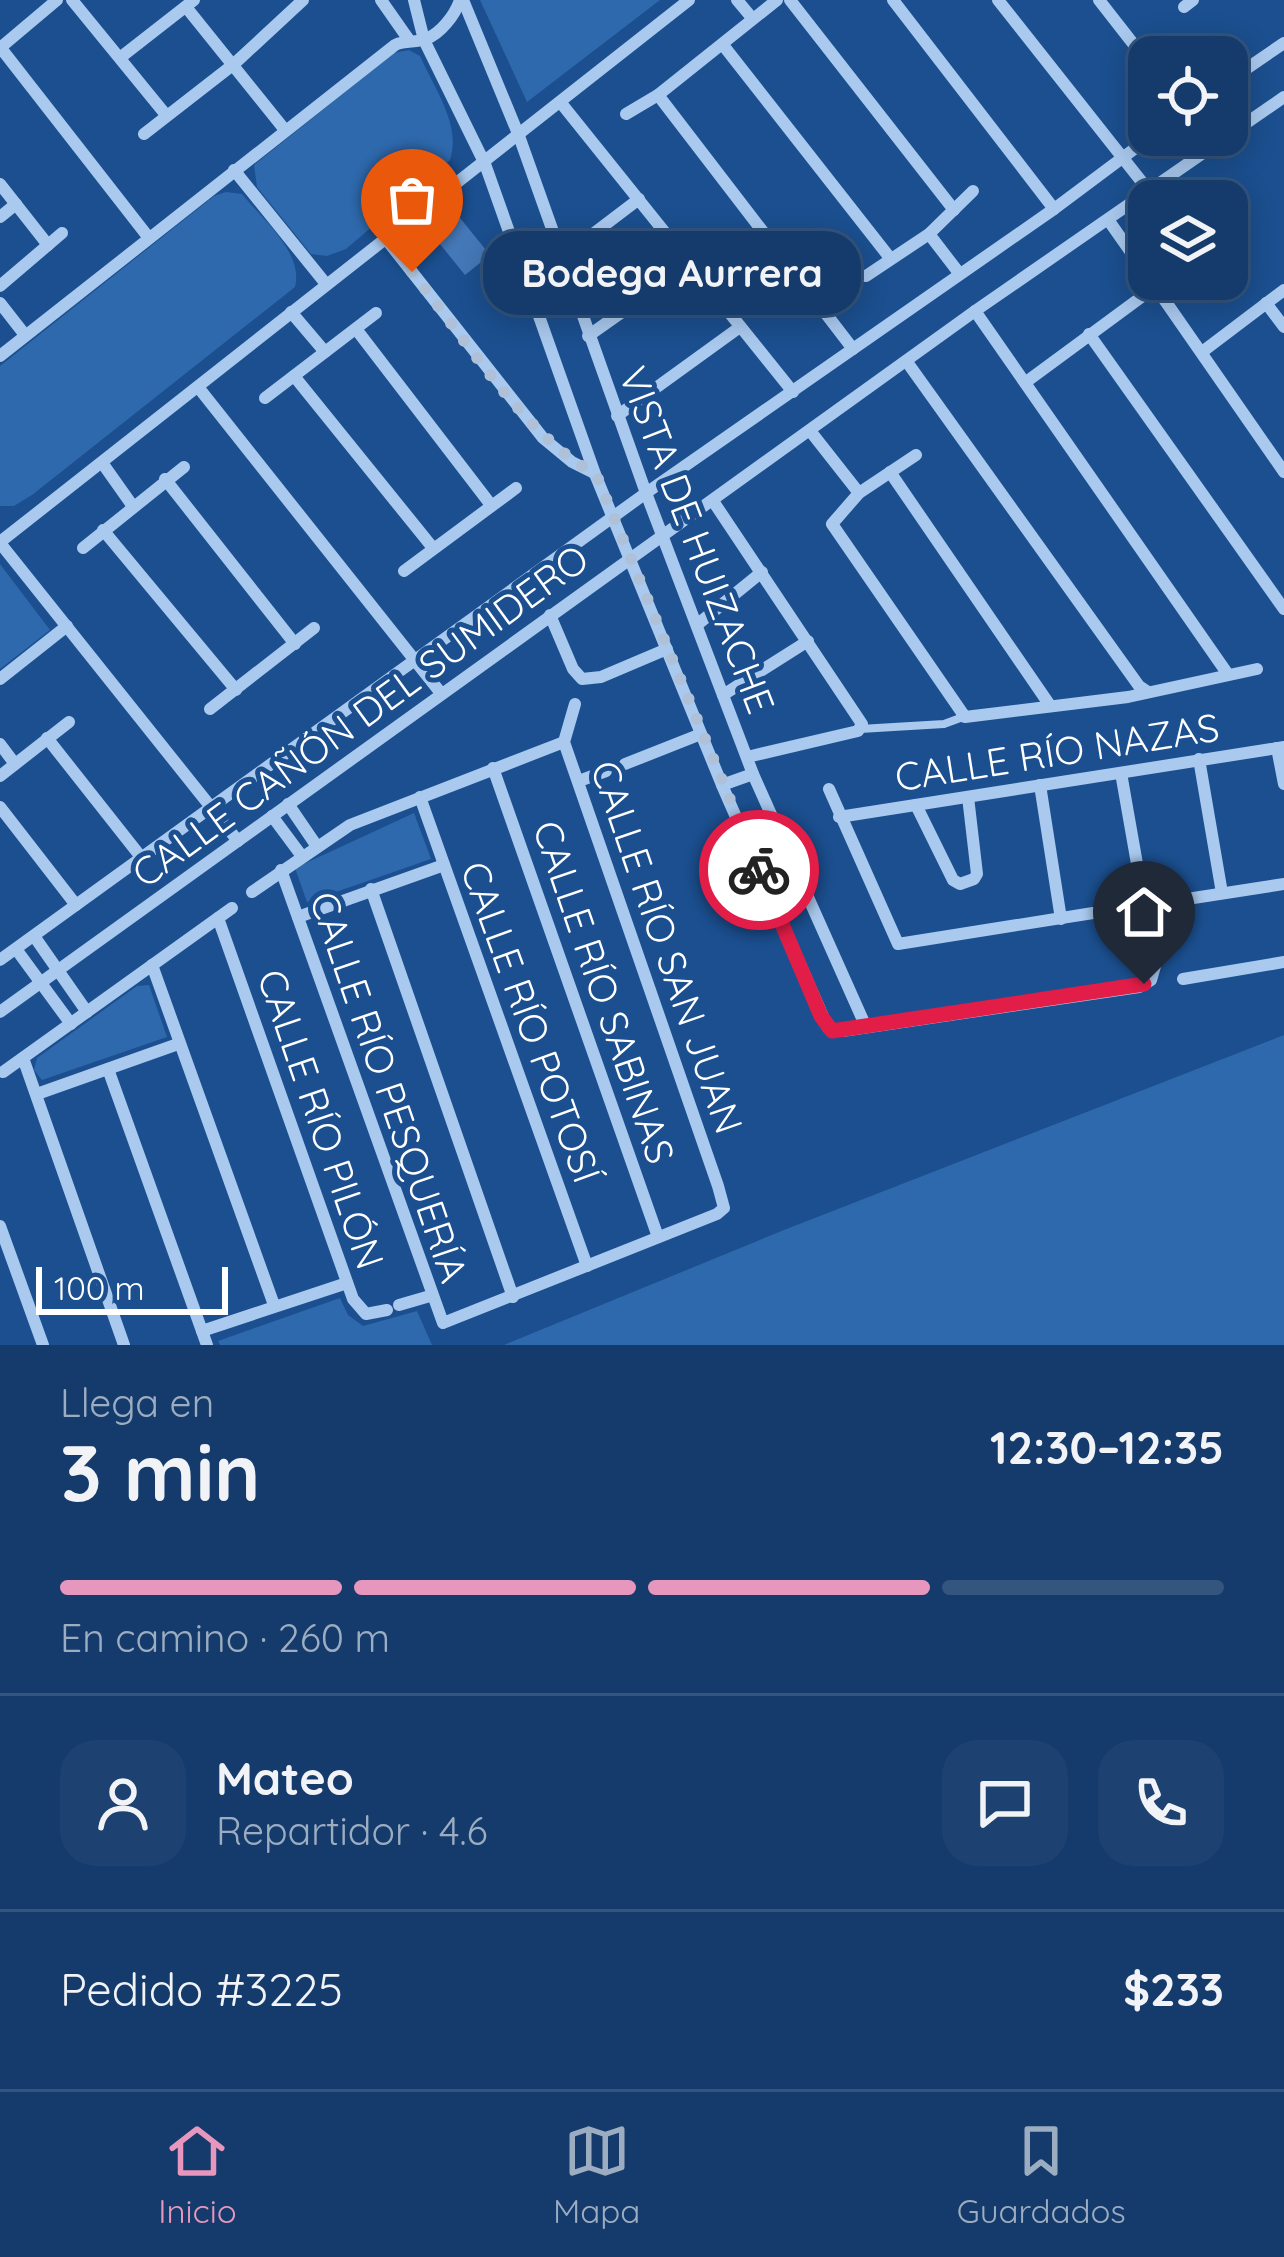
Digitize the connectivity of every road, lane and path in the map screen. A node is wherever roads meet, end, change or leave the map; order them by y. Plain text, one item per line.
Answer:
1 (57, 0) edge
2 (72, 0) edge
3 (303, 0) edge
4 (381, 0) edge
5 (414, 0) edge
6 (461, 0) edge
7 (689, 0) edge
8 (737, 0) edge
9 (777, 0) edge
10 (790, 0) edge
11 (893, 0) edge
12 (998, 0) edge
13 (1099, 0) edge
14 (190, 3) edge
15 (285, 5) edge
16 (752, 18) junction
17 (1128, 37) edge
18 (416, 40) junction
19 (1284, 44) edge
20 (723, 45) junction
21 (0, 47) edge
22 (122, 57) junction
23 (234, 64) junction
24 (1248, 68) edge
25 (658, 95) junction
26 (1284, 97) edge
27 (561, 103) junction
28 (626, 114) dead end
29 (166, 115) junction
30 (285, 130) junction
31 (145, 134) dead end
32 (519, 136) junction
33 (1128, 154) edge
34 (1122, 158) junction
35 (484, 164) junction
36 (234, 170) junction
37 (1141, 180) edge
38 (1164, 180) edge
39 (0, 184) edge
40 (973, 191) dead end
41 (639, 199) junction
42 (16, 204) junction
43 (1128, 206) edge
44 (1054, 209) junction
45 (954, 210) junction
46 (0, 217) edge
47 (1109, 220) junction
48 (62, 233) dead end
49 (929, 234) junction
50 (149, 238) junction
51 (386, 239) junction
52 (48, 245) junction
53 (1128, 248) edge
54 (890, 258) junction
55 (560, 259) junction
56 (690, 264) junction
57 (959, 273) junction
58 (866, 276) dead end
59 (326, 284) junction
60 (0, 286) edge
61 (1284, 290) edge
62 (1129, 300) edge
63 (1165, 300) edge
64 (0, 303) edge
65 (1266, 303) junction
66 (975, 311) junction
67 (291, 312) junction
68 (376, 313) dead end
69 (740, 327) junction
70 (1284, 327) edge
71 (356, 329) junction
72 (1089, 334) junction
73 (25, 335) junction
74 (588, 336) junction
75 (853, 349) junction
76 (325, 352) junction
77 (1202, 352) junction
78 (0, 356) edge
79 (907, 362) junction
80 (294, 376) junction
81 (1026, 382) junction
82 (198, 387) junction
83 (793, 392) junction
84 (265, 398) dead end
85 (617, 416) junction
86 (811, 432) junction
87 (916, 455) dead end
88 (103, 464) junction
89 (184, 466) dead end
90 (890, 472) junction
91 (1284, 472) edge
92 (596, 474) junction
93 (165, 479) junction
94 (516, 488) dead end
95 (859, 493) junction
96 (646, 494) junction
97 (713, 501) junction
98 (132, 505) junction
99 (491, 505) junction
100 (614, 517) junction
101 (104, 530) junction
102 (664, 536) junction
103 (0, 543) edge
104 (83, 548) dead end
105 (433, 548) junction
106 (632, 559) junction
107 (404, 571) dead end
108 (762, 572) junction
109 (1284, 609) edge
110 (550, 615) junction
111 (698, 624) junction
112 (67, 626) junction
113 (314, 628) dead end
114 (808, 641) junction
115 (295, 644) junction
116 (667, 649) junction
117 (415, 660) junction
118 (1257, 669) dead end
119 (1227, 673) junction
120 (0, 680) edge
121 (236, 690) junction
122 (440, 692) junction
123 (1148, 692) junction
124 (723, 695) junction
125 (575, 704) dead end
126 (1049, 704) junction
127 (210, 709) dead end
128 (967, 717) junction
129 (70, 722) dead end
130 (861, 727) junction
131 (701, 734) junction
132 (47, 738) junction
133 (564, 742) junction
134 (0, 744) edge
135 (1281, 747) edge
136 (747, 757) junction
137 (1199, 759) junction
138 (15, 764) junction
139 (625, 764) dead end
140 (493, 768) junction
141 (606, 771) dead end
142 (1121, 772) junction
143 (753, 774) junction
144 (0, 776) edge
145 (579, 782) junction
146 (1284, 784) edge
147 (722, 785) junction
148 (1040, 785) junction
149 (829, 789) dead end
150 (420, 797) junction
151 (968, 797) junction
152 (288, 804) junction
153 (916, 805) junction
154 (211, 806) junction
155 (0, 807) edge
156 (272, 816) junction
157 (839, 817) junction
158 (238, 841) junction
159 (316, 845) junction
160 (301, 855) junction
161 (141, 857) junction
162 (444, 866) junction
163 (281, 870) junction
164 (1284, 884) edge
165 (371, 889) junction
166 (252, 892) dead end
167 (1222, 893) junction
168 (1186, 898) dead end
169 (76, 905) junction
170 (232, 908) dead end
171 (1093, 913) dead end
172 (298, 917) junction
173 (218, 918) junction
174 (1060, 919) junction
175 (34, 935) junction
176 (16, 949) junction
177 (0, 960) edge
178 (1284, 962) edge
179 (152, 965) junction
180 (58, 970) junction
181 (1183, 980) dead end
182 (41, 983) junction
183 (0, 1012) edge
184 (87, 1012) junction
185 (71, 1024) junction
186 (866, 1027) junction
187 (178, 1044) junction
188 (22, 1058) junction
189 (108, 1069) junction
190 (3, 1072) dead end
191 (37, 1094) junction
192 (0, 1226) edge
193 (658, 1237) junction
194 (587, 1266) junction
195 (346, 1283) junction
196 (430, 1296) junction
197 (513, 1297) junction
198 (274, 1305) junction
199 (204, 1338) edge
200 (43, 1345) edge
201 (124, 1345) edge

1 - 21 street
2 - 22 street
3 - 15 street
4 - 18 street
5 - 18 street, VISTA DE HUIZACHE
6 - 18 street
6 - 32 street, VISTA DE HUIZACHE
7 - 27 street
8 - 16 street
9 - 16 street
10 - 45 street
11 - 44 street
12 - 34 street
13 - 17 street
14 - 22 street
14 - 23 street
15 - 23 street
16 - 20 street
18 - 30 street
18 - 35 street, VISTA DE HUIZACHE
19 - 24 street
20 - 25 street
20 - 54 street
21 - 50 street
22 - 29 street
23 - 29 street
23 - 30 street
25 - 28 street
25 - 75 street
26 - 38 street, CALLE CAÑÓN DEL SUMIDERO
27 - 32 street
27 - 41 street
29 - 31 street
30 - 36 street
32 - 35 street
32 - 55 street, VISTA DE HUIZACHE
33 - 34 street, CALLE CAÑÓN DEL SUMIDERO
34 - 37 street
34 - 44 street, CALLE CAÑÓN DEL SUMIDERO
35 - 51 street
35 - 92 street, VISTA DE HUIZACHE
36 - 50 street
36 - 59 street
39 - 42 street
40 - 45 street
41 - 55 street
41 - 56 street
42 - 46 street
42 - 52 street
43 - 47 street, CALLE CAÑÓN DEL SUMIDERO
44 - 57 street, CALLE CAÑÓN DEL SUMIDERO
45 - 49 street
47 - 53 street
47 - 66 street, CALLE CAÑÓN DEL SUMIDERO
48 - 52 street
49 - 54 street
49 - 57 street
50 - 73 street
51 - 59 street
51 - 92 street
52 - 60 street
54 - 58 street
55 - 74 street, VISTA DE HUIZACHE
56 - 69 street
56 - 74 street
57 - 75 street, CALLE CAÑÓN DEL SUMIDERO
59 - 67 street
61 - 65 street
62 - 72 street
63 - 77 street
64 - 73 street
65 - 70 street
65 - 77 street
66 - 79 street, CALLE CAÑÓN DEL SUMIDERO
66 - 81 street
67 - 76 street
67 - 82 street
68 - 71 street
69 - 83 street
69 - 85 street
71 - 76 street
71 - 99 street
72 - 81 street
72 - 109 street
73 - 78 street
74 - 85 street, VISTA DE HUIZACHE
75 - 83 street, CALLE CAÑÓN DEL SUMIDERO
76 - 80 street
77 - 91 street
79 - 86 street, CALLE CAÑÓN DEL SUMIDERO
79 - 123 street
80 - 84 street
80 - 105 street
81 - 119 street
82 - 88 street
82 - 117 street
83 - 96 street, CALLE CAÑÓN DEL SUMIDERO
85 - 96 street, VISTA DE HUIZACHE
86 - 95 street
86 - 97 street, CALLE CAÑÓN DEL SUMIDERO
87 - 90 street
88 - 98 street
88 - 103 street
89 - 93 street
90 - 95 street
90 - 126 street
92 - 100 street, VISTA DE HUIZACHE
93 - 98 street
93 - 115 street
94 - 99 street
95 - 128 street
96 - 100 street, CALLE CAÑÓN DEL SUMIDERO
96 - 102 street, VISTA DE HUIZACHE
97 - 102 street, CALLE CAÑÓN DEL SUMIDERO
97 - 108 street
98 - 101 street
99 - 105 street
100 - 106 street, VISTA DE HUIZACHE
100 - 117 street, CALLE CAÑÓN DEL SUMIDERO
101 - 104 street
101 - 121 street
102 - 106 street, CALLE CAÑÓN DEL SUMIDERO
102 - 111 street, VISTA DE HUIZACHE
103 - 112 street
105 - 107 street
106 - 110 street, CALLE CAÑÓN DEL SUMIDERO
106 - 116 street, VISTA DE HUIZACHE
108 - 111 street
108 - 114 street
110 - 116 street
110 - 122 street, CALLE CAÑÓN DEL SUMIDERO
111 - 124 street, VISTA DE HUIZACHE
112 - 120 street
112 - 154 street
113 - 115 street
114 - 124 street
114 - 130 street
115 - 121 street
116 - 131 street, VISTA DE HUIZACHE
117 - 122 street
117 - 154 street, CALLE CAÑÓN DEL SUMIDERO
118 - 119 street
119 - 123 street
121 - 127 street
122 - 152 street, CALLE CAÑÓN DEL SUMIDERO
123 - 126 street
124 - 136 street, VISTA DE HUIZACHE
125 - 133 street, CALLE RÍO SAN JUAN
126 - 128 street
128 - 130 lane
129 - 132 street
130 - 136 street
131 - 139 street
131 - 147 street, VISTA DE HUIZACHE
132 - 138 street
132 - 161 street
133 - 140 street
133 - 145 street, CALLE RÍO SAN JUAN
134 - 138 street
135 - 137 street, CALLE RÍO NAZAS
135 - 146 street
136 - 143 street, VISTA DE HUIZACHE
137 - 142 street, CALLE RÍO NAZAS
137 - 167 street
138 - 144 street
140 - 150 street
140 - 193 street, CALLE RÍO SABINAS
141 - 145 street
142 - 148 street, CALLE RÍO NAZAS
142 - 186 street
143 - 147 street
143 - 186 street, VISTA DE HUIZACHE
145 - 193 street, CALLE RÍO SAN JUAN
147 - 186 street, VISTA DE HUIZACHE
148 - 151 street, CALLE RÍO NAZAS
148 - 174 street
149 - 157 street
150 - 159 street
150 - 162 street, CALLE RÍO POTOSÍ
151 - 153 street, CALLE RÍO NAZAS
151 - 153 street
152 - 156 street, CALLE CAÑÓN DEL SUMIDERO
152 - 159 street
153 - 157 street, CALLE RÍO NAZAS
154 - 158 street
154 - 161 street, CALLE CAÑÓN DEL SUMIDERO
155 - 169 street
156 - 158 street, CALLE CAÑÓN DEL SUMIDERO
156 - 160 street
157 - 174 street
158 - 180 street, CALLE CAÑÓN DEL SUMIDERO
159 - 160 street
160 - 163 street
161 - 169 street, CALLE CAÑÓN DEL SUMIDERO
162 - 165 street
162 - 194 street, CALLE RÍO POTOSÍ
163 - 166 street
163 - 172 street, CALLE RÍO PESQUERÍA
164 - 167 street
165 - 172 street
165 - 197 street
167 - 168 street
169 - 175 street, CALLE CAÑÓN DEL SUMIDERO
170 - 173 street
171 - 174 street
172 - 196 street, CALLE RÍO PESQUERÍA
173 - 179 street
173 - 195 street, CALLE RÍO PILÓN
175 - 176 street, CALLE CAÑÓN DEL SUMIDERO
175 - 180 street
176 - 177 street, CALLE CAÑÓN DEL SUMIDERO
176 - 182 street
178 - 181 street
179 - 184 street
179 - 187 street
180 - 182 street, CALLE CAÑÓN DEL SUMIDERO
180 - 184 street
182 - 183 street, CALLE CAÑÓN DEL SUMIDERO
182 - 185 street
184 - 185 street
185 - 188 street
187 - 189 street
187 - 198 street
188 - 190 street
188 - 191 street
189 - 191 street
189 - 199 street
191 - 201 street
192 - 200 street
193 - 194 street
194 - 197 street
195 - 196 street, CALLE RÍO PILÓN
195 - 198 street
196 - 197 street, CALLE RÍO PESQUERÍA
198 - 199 street

